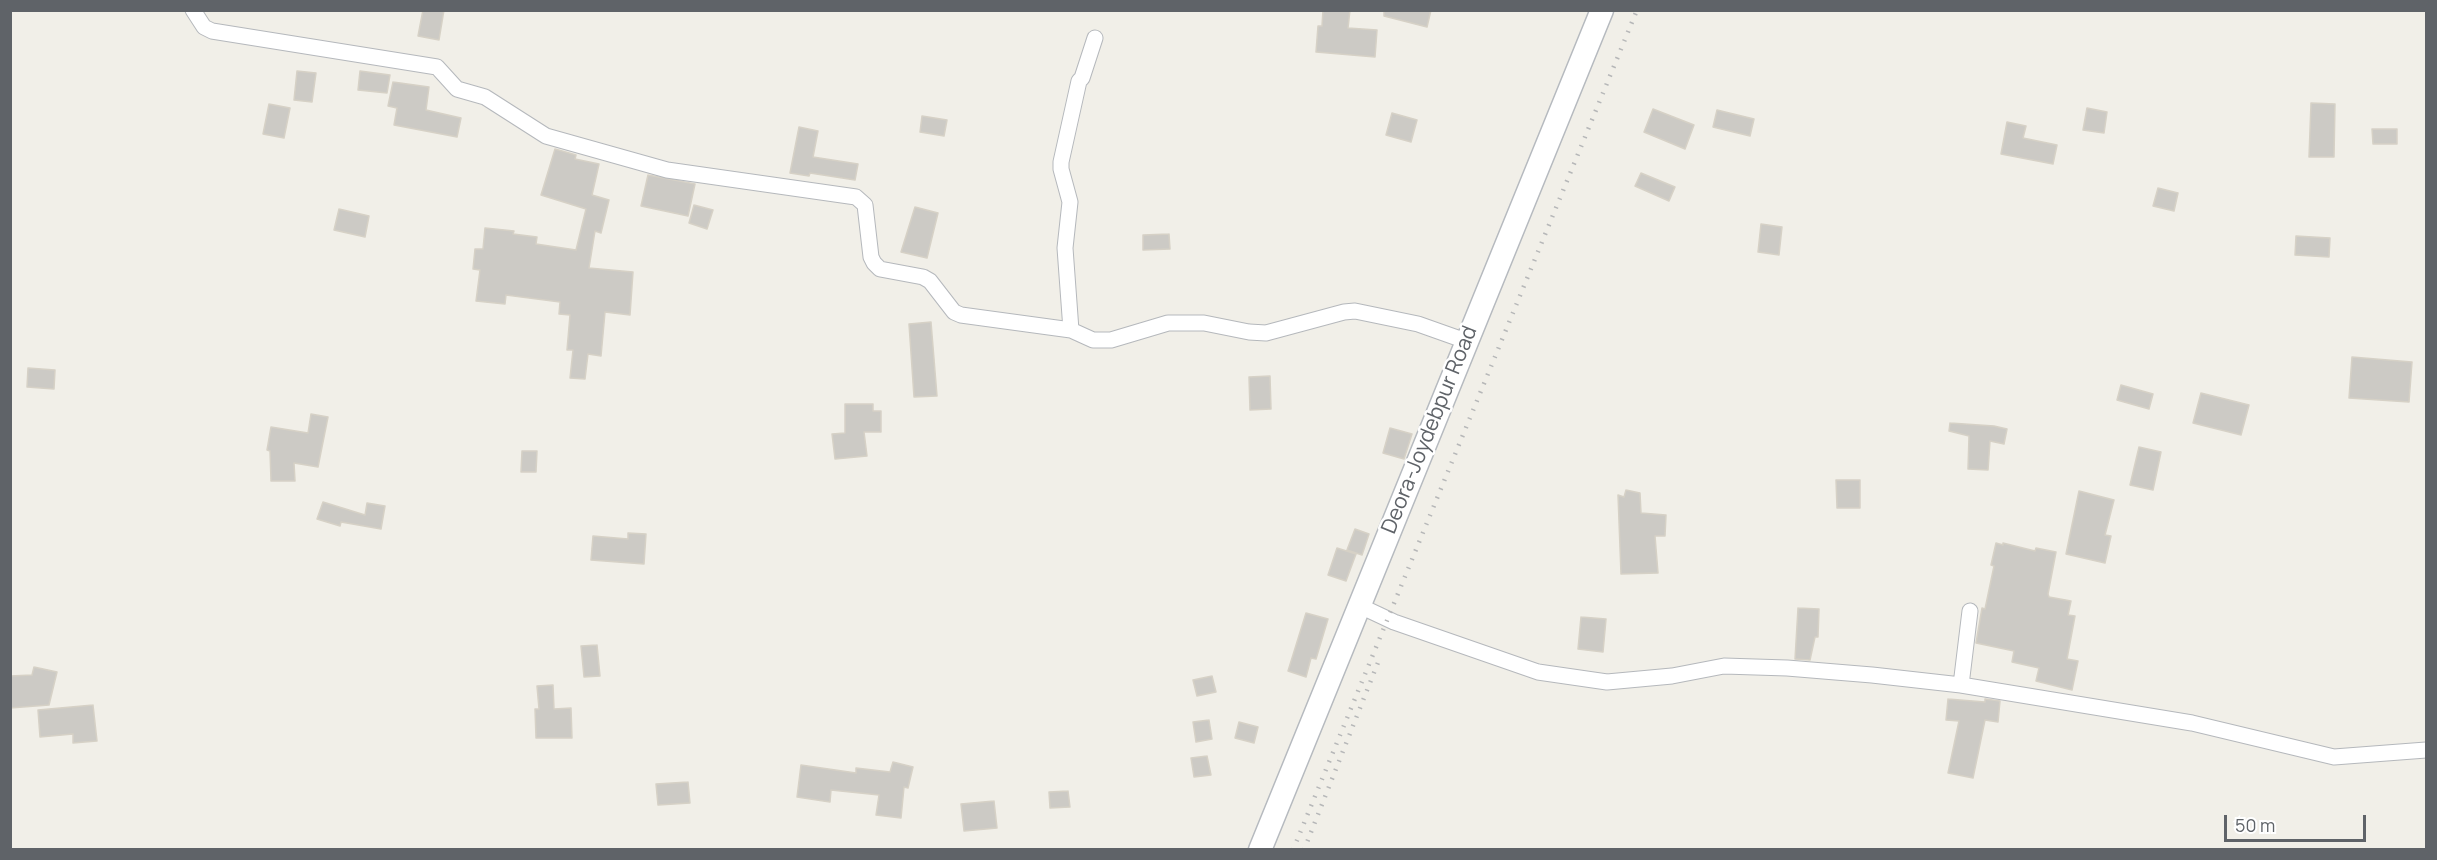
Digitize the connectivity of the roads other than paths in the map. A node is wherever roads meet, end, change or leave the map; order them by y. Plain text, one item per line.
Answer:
1 (193, 10) edge
2 (1602, 10) edge
3 (1095, 38) dead end
4 (1071, 330) junction
5 (1466, 341) junction
6 (1360, 606) junction
7 (1970, 611) dead end
8 (1961, 685) junction
9 (2427, 750) edge
10 (1260, 849) edge

1 - 4 street
2 - 5 street, Deora-Joydebpur Road
3 - 4 street
4 - 5 street
5 - 6 street, Deora-Joydebpur Road
6 - 8 street
6 - 10 street, Deora-Joydebpur Road
7 - 8 street
8 - 9 street

